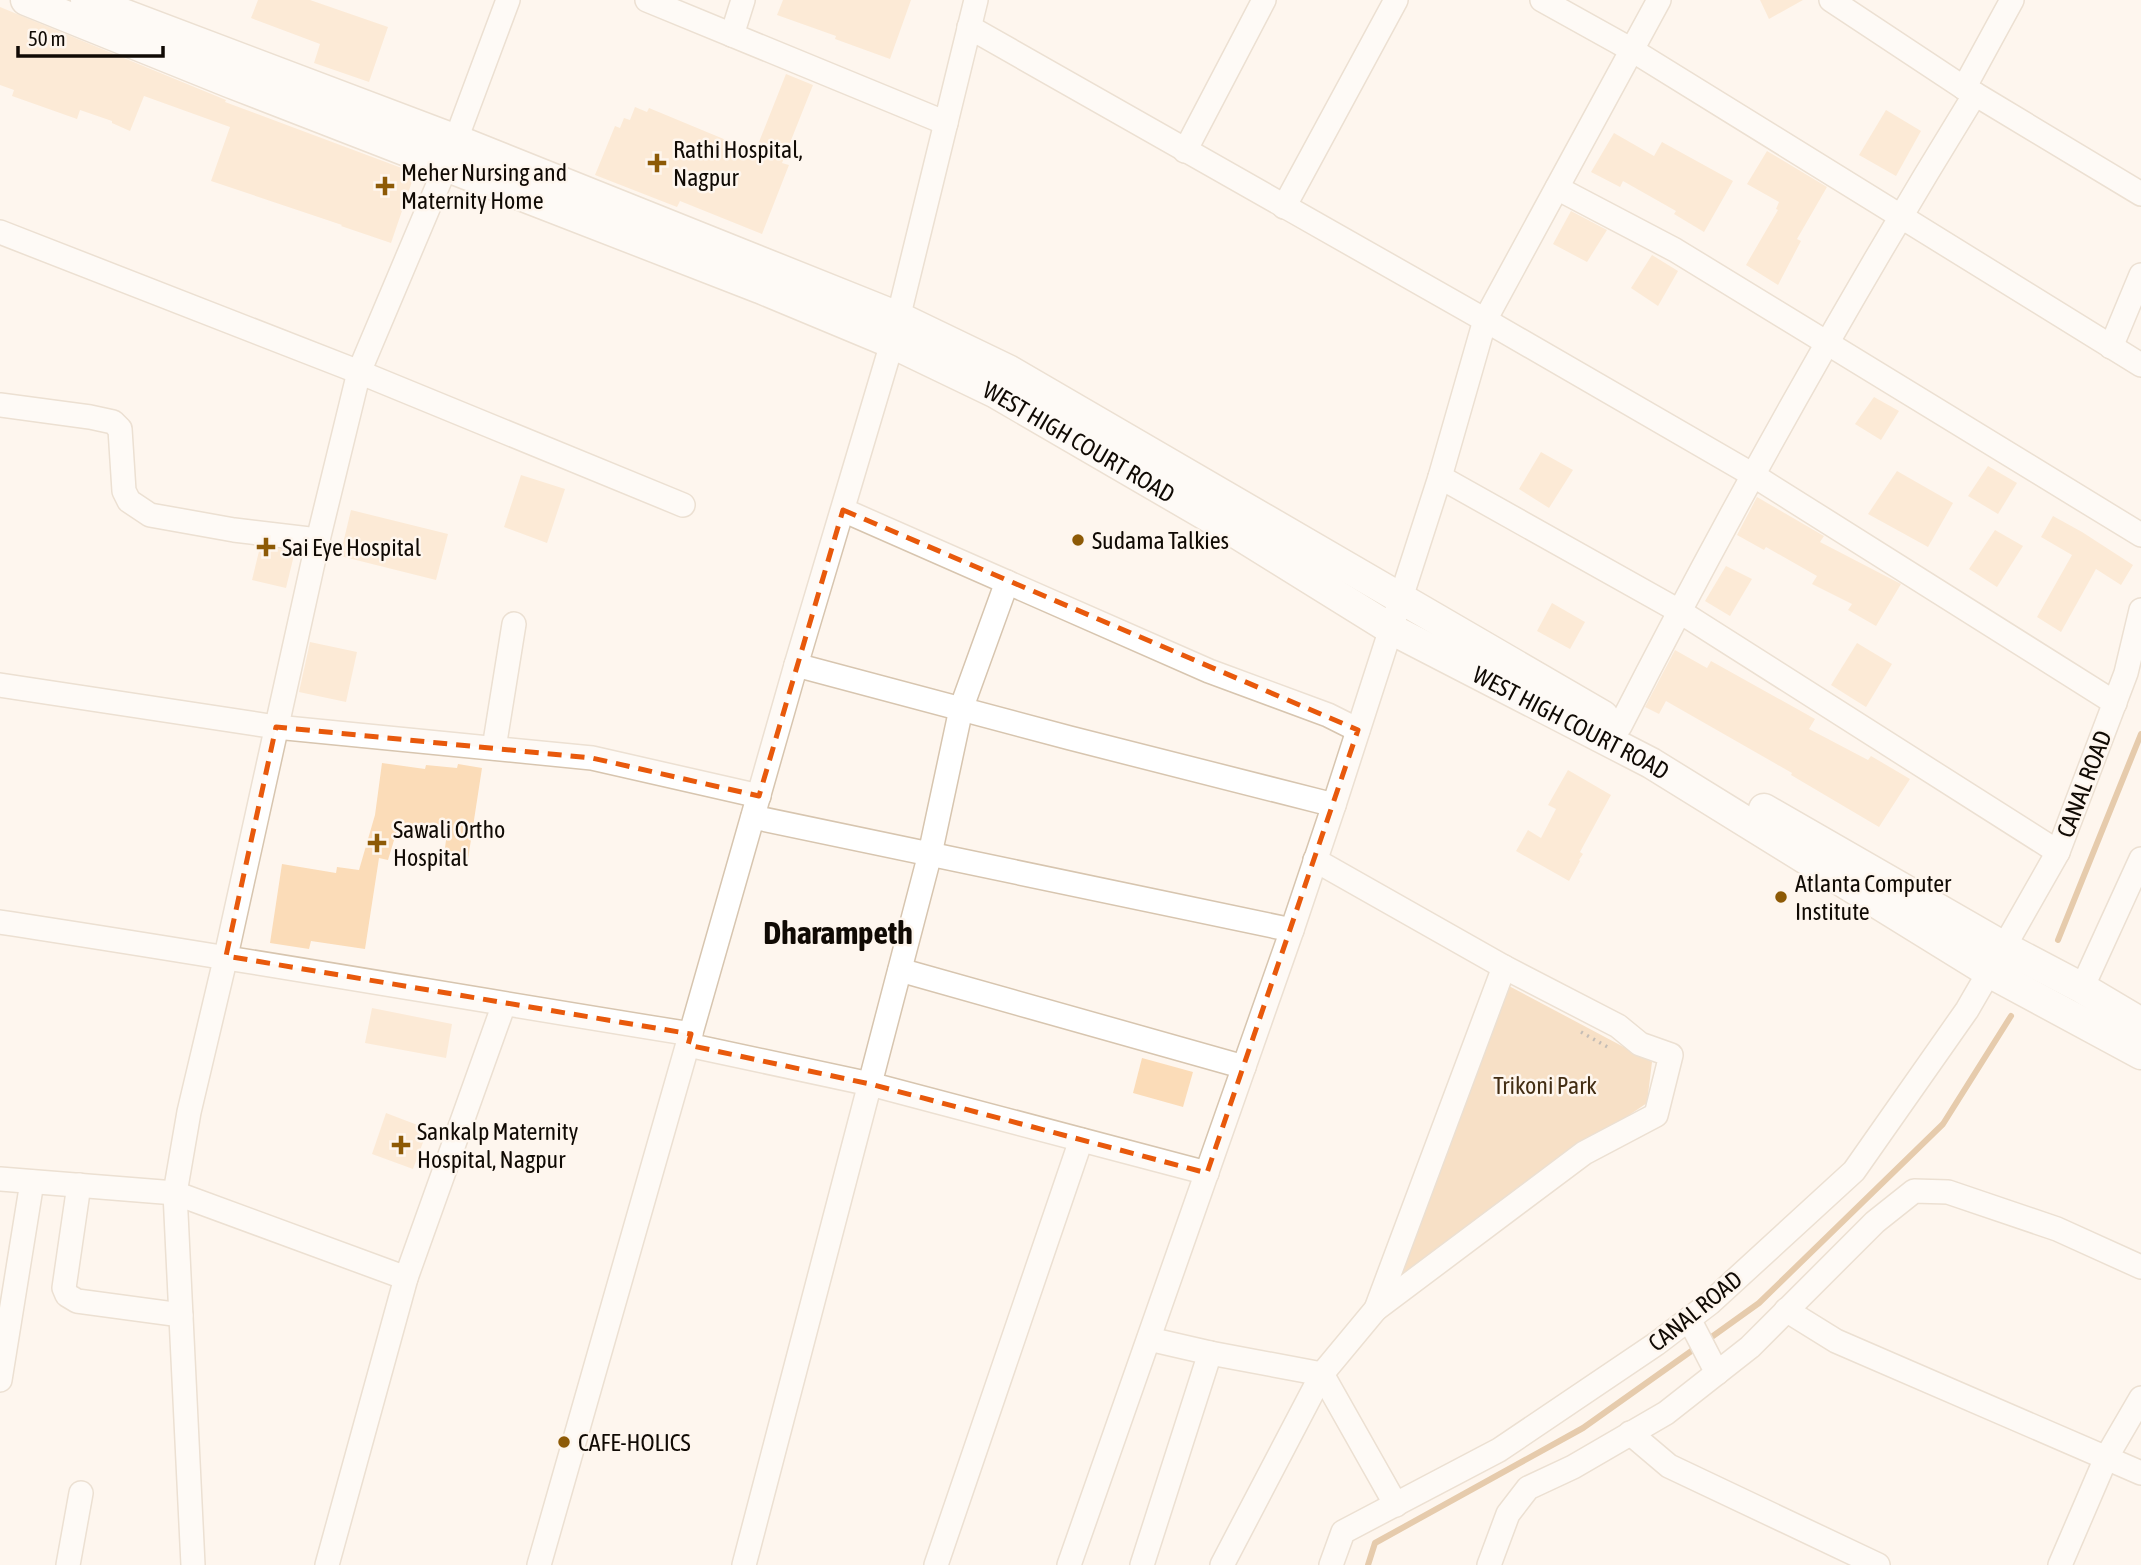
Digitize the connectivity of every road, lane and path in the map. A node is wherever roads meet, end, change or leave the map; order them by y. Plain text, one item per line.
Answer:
1 (26, 0) edge
2 (86, 0) edge
3 (508, 0) edge
4 (647, 0) edge
5 (743, 0) edge
6 (976, 0) edge
7 (1264, 0) edge
8 (1396, 0) edge
9 (1542, 0) edge
10 (1659, 0) edge
11 (1831, 0) edge
12 (2012, 0) edge
13 (970, 27) junction
14 (732, 35) junction
15 (1632, 50) junction
16 (1970, 91) junction
17 (946, 123) junction
18 (1185, 151) junction
19 (451, 153) junction
20 (1557, 188) junction
21 (2141, 194) edge
22 (1284, 207) junction
23 (1899, 217) junction
24 (0, 232) edge
25 (2141, 275) edge
26 (1485, 320) junction
27 (895, 330) junction
28 (1826, 342) junction
29 (2111, 347) junction
30 (2141, 365) edge
31 (359, 372) junction
32 (0, 405) edge
33 (1753, 475) junction
34 (1440, 477) junction
35 (683, 505) dead end
36 (842, 510) junction
37 (2141, 535) edge
38 (318, 540) junction
39 (1007, 582) junction
40 (1401, 600) junction
41 (2141, 610) edge
42 (1679, 611) junction
43 (514, 624) dead end
44 (1391, 629) junction
45 (796, 666) junction
46 (0, 685) edge
47 (2115, 703) junction
48 (961, 709) junction
49 (276, 726) junction
50 (1620, 726) junction
51 (1358, 730) junction
52 (494, 748) junction
53 (1334, 805) junction
54 (756, 806) junction
55 (2058, 852) junction
56 (930, 854) junction
57 (2141, 859) edge
58 (1315, 860) junction
59 (0, 922) edge
60 (1292, 930) junction
61 (226, 956) junction
62 (1996, 960) junction
63 (1504, 967) junction
64 (900, 970) junction
65 (2082, 988) junction
66 (504, 1004) junction
67 (2141, 1023) edge
68 (1576, 1030) dead end
69 (689, 1039) junction
70 (2141, 1054) edge
71 (1622, 1055) dead end
72 (1244, 1067) junction
73 (870, 1084) junction
74 (1081, 1140) junction
75 (1207, 1173) junction
76 (0, 1180) edge
77 (32, 1182) junction
78 (79, 1185) junction
79 (176, 1193) junction
80 (2141, 1267) edge
81 (406, 1278) junction
82 (1376, 1308) junction
83 (1786, 1310) junction
84 (181, 1315) junction
85 (1689, 1320) junction
86 (1149, 1339) junction
87 (1210, 1353) junction
88 (1717, 1373) junction
89 (1322, 1374) junction
90 (0, 1380) edge
91 (2141, 1398) edge
92 (1630, 1433) junction
93 (2106, 1458) junction
94 (2141, 1473) edge
95 (81, 1493) dead end
96 (1396, 1505) junction
97 (68, 1565) edge
98 (193, 1565) edge
99 (327, 1565) edge
100 (540, 1565) edge
101 (744, 1565) edge
102 (936, 1565) edge
103 (1069, 1565) edge
104 (1142, 1565) edge
105 (1222, 1565) edge
106 (1331, 1565) edge
107 (1489, 1565) edge
108 (1878, 1565) edge
109 (2060, 1565) edge

1 - 19 main road, WEST HIGH COURT ROAD
2 - 19 main road, WEST HIGH COURT ROAD
3 - 19 street
4 - 14 street
5 - 14 street
6 - 13 street
7 - 18 street
8 - 22 street
9 - 15 street
10 - 15 street
11 - 16 street
12 - 16 street
13 - 17 street
13 - 18 street
14 - 17 street
15 - 20 street
15 - 23 street
16 - 21 street
16 - 23 street
17 - 27 street
18 - 22 street
19 - 27 main road, WEST HIGH COURT ROAD
19 - 31 street
20 - 26 street
20 - 28 street
22 - 26 street
23 - 28 street
23 - 29 street
24 - 31 street
25 - 29 street
26 - 33 street
26 - 34 street
27 - 36 street
27 - 40 main road, WEST HIGH COURT ROAD
27 - 44 main road, WEST HIGH COURT ROAD
28 - 33 street
28 - 37 street
29 - 30 street
31 - 35 street
31 - 38 street
32 - 38 street
33 - 42 street
33 - 47 street
34 - 40 street
34 - 42 street
36 - 39 street
36 - 45 street
38 - 49 street
39 - 48 street
39 - 51 street
40 - 44 street
40 - 50 main road, WEST HIGH COURT ROAD
41 - 47 street, CANAL ROAD
42 - 50 street
42 - 55 street
43 - 52 street
44 - 51 street
44 - 62 main road, WEST HIGH COURT ROAD
45 - 48 street
45 - 54 street
46 - 49 street
47 - 55 street, CANAL ROAD
48 - 53 street
48 - 56 street
49 - 52 street
49 - 61 street
50 - 62 main road, WEST HIGH COURT ROAD
51 - 53 street
52 - 54 street
53 - 58 street
54 - 56 street
54 - 69 street
55 - 62 street, CANAL ROAD
56 - 60 street
56 - 64 street
57 - 65 street
58 - 60 street
58 - 63 street
59 - 61 street
60 - 72 street
61 - 66 street
61 - 79 street
62 - 65 main road, WEST HIGH COURT ROAD
62 - 70 main road, WEST HIGH COURT ROAD
62 - 85 street, CANAL ROAD
63 - 82 street
63 - 82 street
64 - 72 street
64 - 73 street
65 - 67 main road, WEST HIGH COURT ROAD
66 - 69 street
66 - 81 street
68 - 71 path
69 - 73 street
69 - 100 street
72 - 75 street
73 - 74 street
73 - 101 street
74 - 75 street
74 - 102 street
75 - 86 street
76 - 77 street
77 - 78 street
77 - 90 street
78 - 79 street
78 - 84 street
79 - 81 street
79 - 84 street
80 - 83 street
81 - 99 street
82 - 89 street
83 - 88 street
83 - 93 street
84 - 98 street
85 - 88 street
85 - 96 street, CANAL ROAD
86 - 87 street
86 - 103 street
87 - 89 street
87 - 104 street
88 - 92 street
89 - 96 street
89 - 105 street
91 - 93 street
92 - 107 street
92 - 108 street
93 - 94 street
93 - 109 street
95 - 97 street
96 - 106 street, CANAL ROAD

